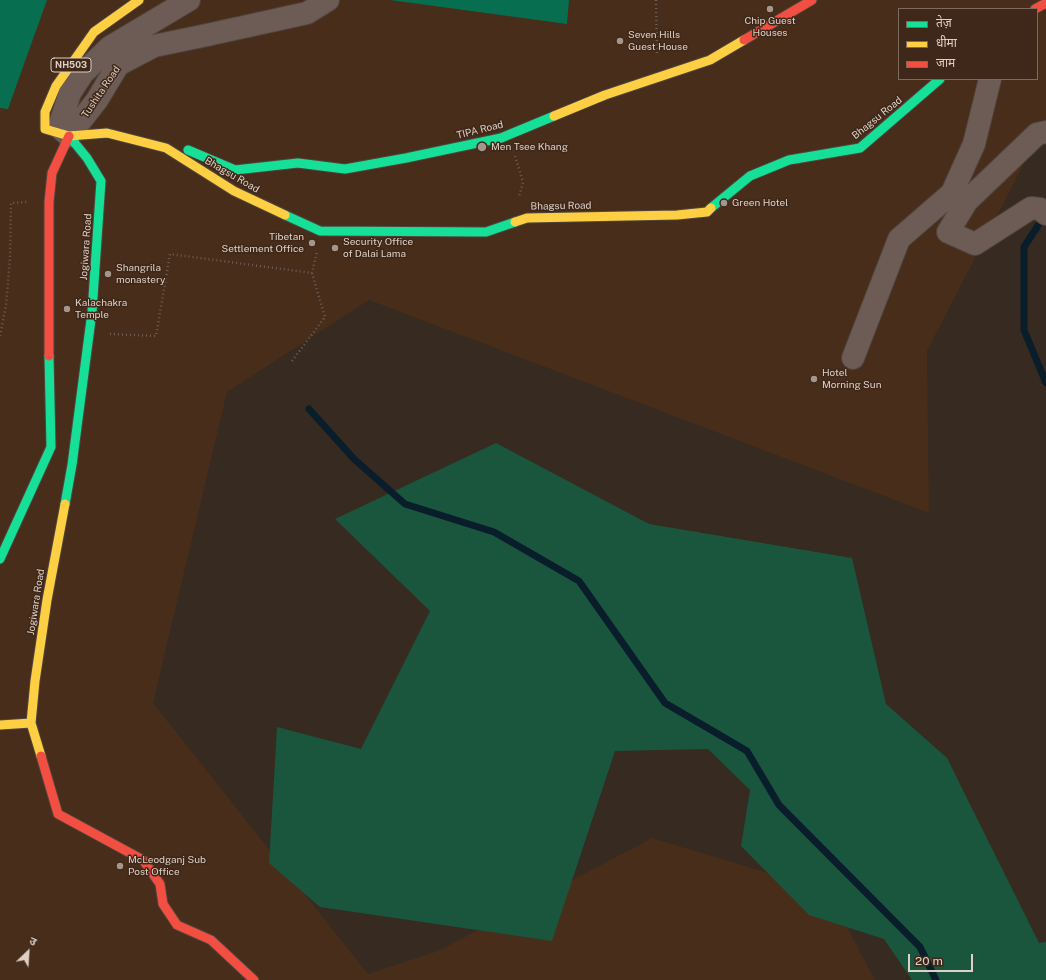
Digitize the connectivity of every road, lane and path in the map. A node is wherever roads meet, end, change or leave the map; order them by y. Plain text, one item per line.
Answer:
1 (139, 0) edge
2 (189, 0) edge
3 (328, 0) edge
4 (656, 0) edge
5 (812, 0) edge
6 (1046, 3) edge
7 (1037, 8) edge
8 (657, 78) junction
9 (939, 80) edge
10 (990, 80) edge
11 (1046, 132) edge
12 (509, 134) junction
13 (69, 136) junction
14 (134, 140) junction
15 (518, 201) dead end
16 (49, 202) junction
17 (1043, 211) edge
18 (320, 231) junction
19 (312, 273) junction
20 (89, 334) junction
21 (0, 336) edge
22 (853, 358) dead end
23 (292, 360) dead end
24 (0, 559) edge
25 (31, 723) junction
26 (0, 725) edge
27 (254, 980) edge

1 - 13 street, NH503
2 - 13 street
3 - 13 street, Tushita Road
4 - 8 path
5 - 8 street, TIPA Road
6 - 7 street
8 - 12 street, TIPA Road
9 - 18 street, Bhagsu Road
10 - 22 street
11 - 17 street
12 - 14 street, TIPA Road
12 - 15 path
13 - 14 street, Bhagsu Road
13 - 16 street
13 - 20 street, Jogiwara Road
14 - 18 street, Bhagsu Road
16 - 21 path
16 - 24 street
18 - 19 path
19 - 20 path
19 - 23 path
20 - 25 street, Jogiwara Road
25 - 26 street
25 - 27 street, Jogiwara Road

